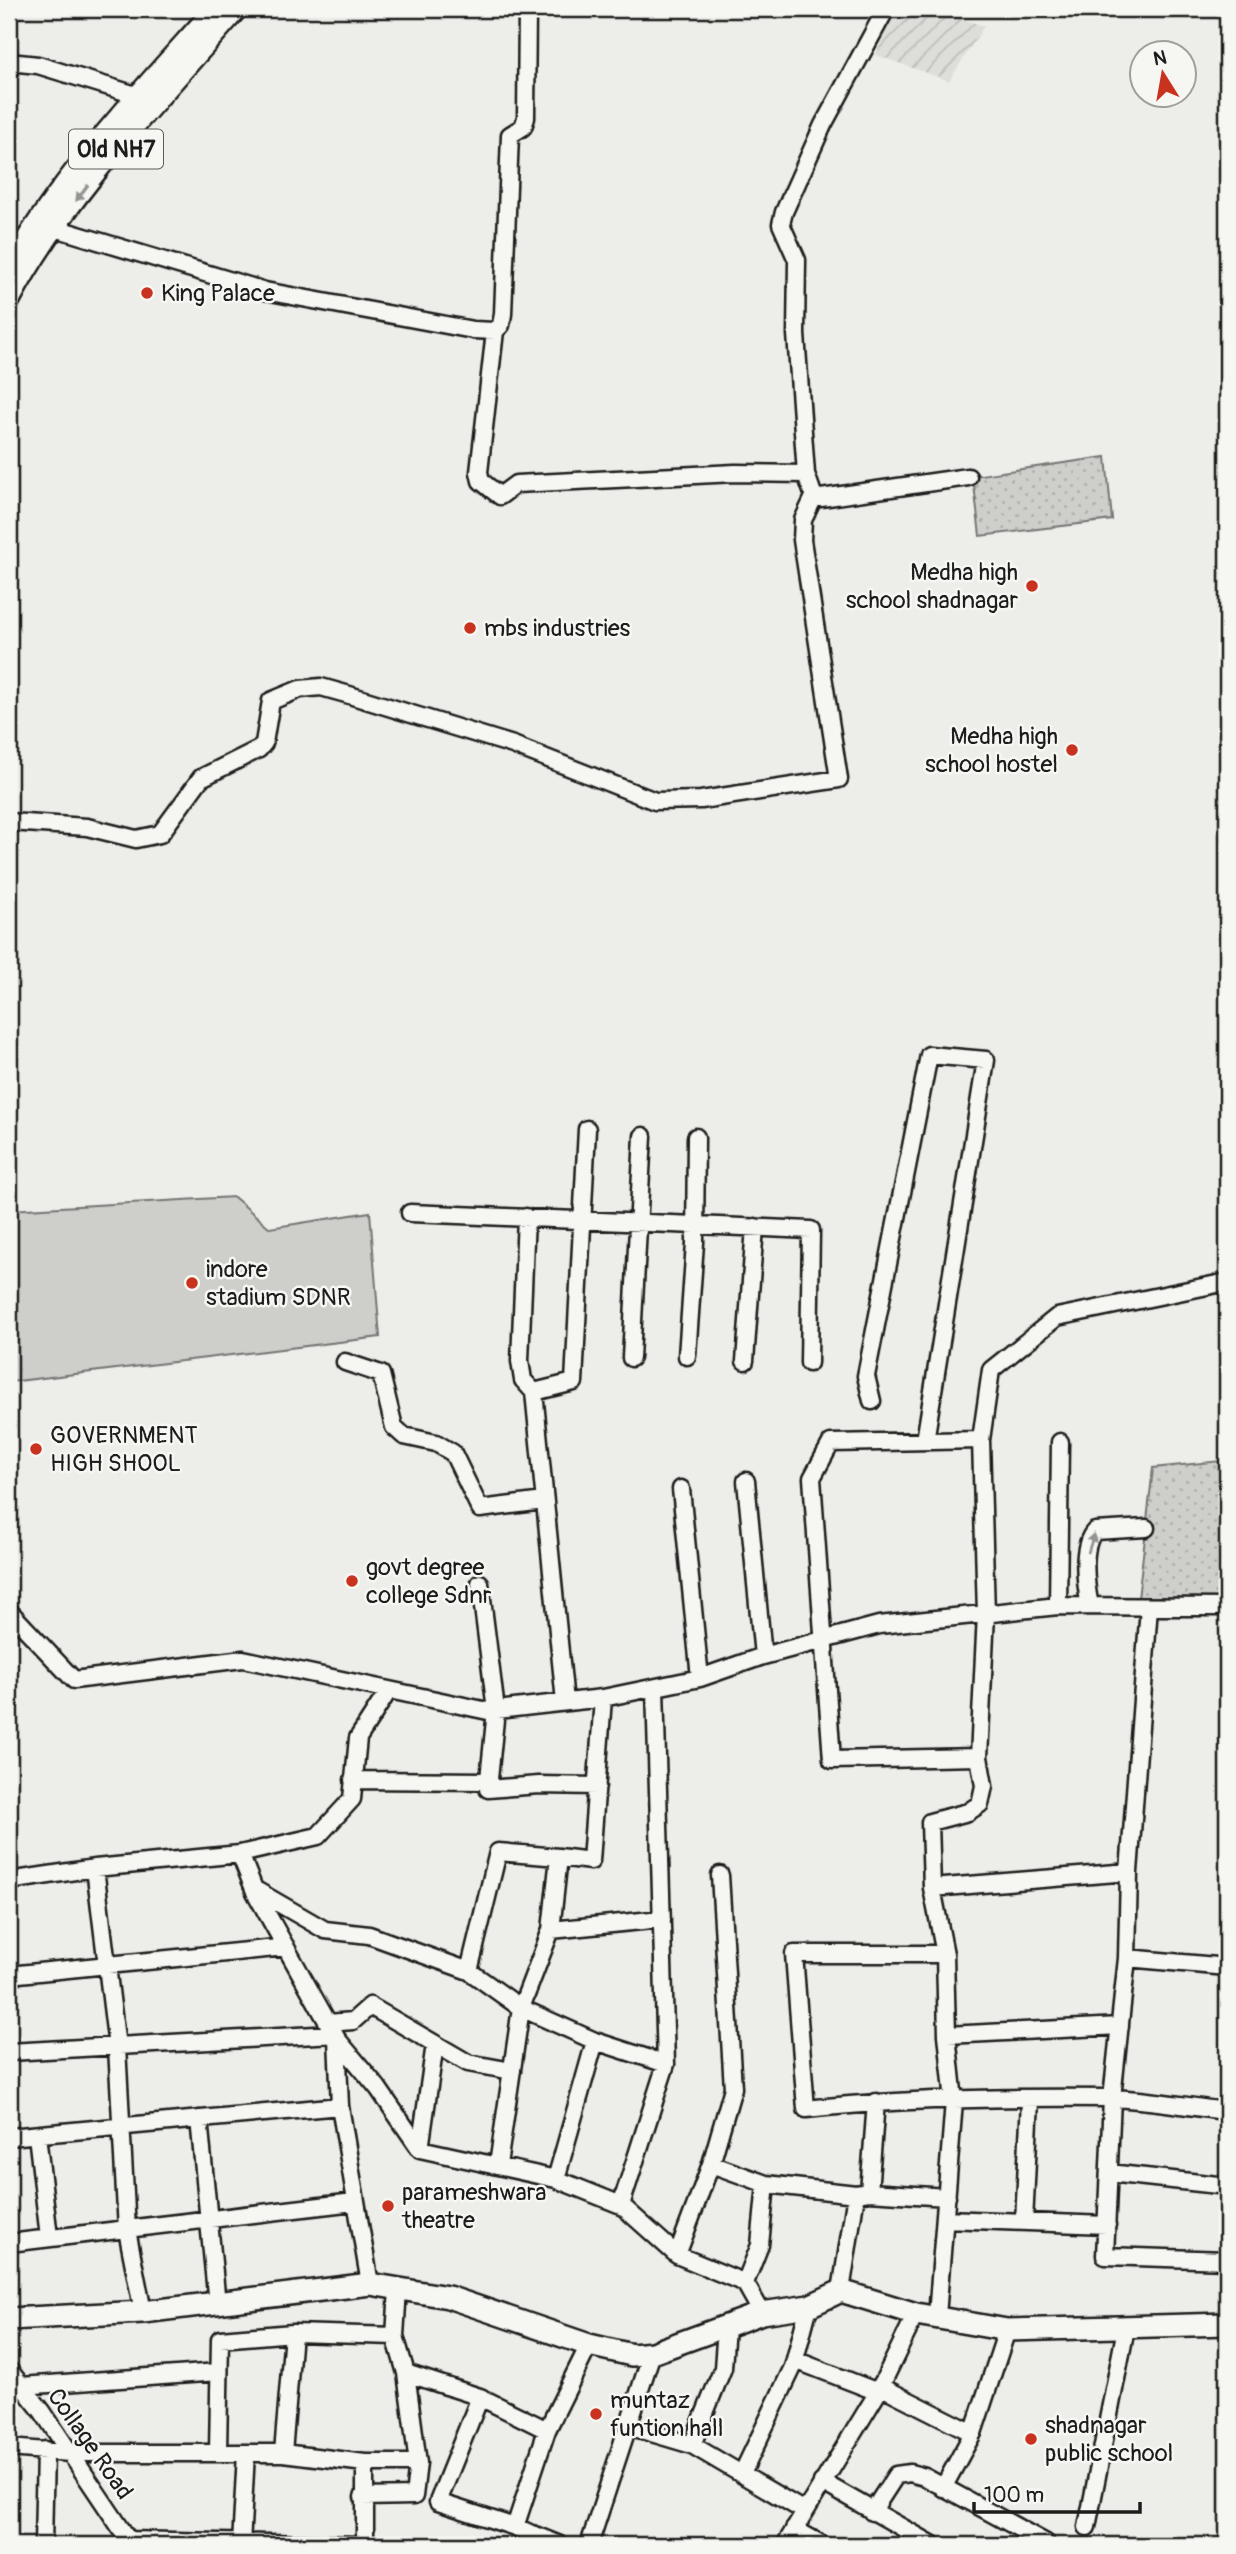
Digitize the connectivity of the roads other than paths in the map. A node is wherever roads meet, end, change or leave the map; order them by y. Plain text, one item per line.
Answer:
1 (216, 9) edge
2 (236, 9) edge
3 (527, 9) edge
4 (886, 9) edge
5 (9, 62) edge
6 (139, 96) junction
7 (55, 228) junction
8 (9, 270) edge
9 (9, 300) edge
10 (495, 331) junction
11 (806, 474) junction
12 (968, 477) dead end
13 (814, 496) junction
14 (9, 822) edge
15 (587, 1129) dead end
16 (643, 1136) dead end
17 (696, 1137) dead end
18 (410, 1213) dead end
19 (526, 1217) junction
20 (583, 1220) junction
21 (639, 1222) junction
22 (695, 1224) junction
23 (755, 1227) junction
24 (1227, 1283) edge
25 (687, 1356) dead end
26 (631, 1358) dead end
27 (745, 1361) dead end
28 (345, 1362) dead end
29 (809, 1363) dead end
30 (534, 1392) junction
31 (872, 1401) dead end
32 (981, 1440) junction
33 (925, 1441) junction
34 (1059, 1442) dead end
35 (746, 1480) dead end
36 (681, 1489) dead end
37 (544, 1501) junction
38 (1146, 1528) dead end
39 (480, 1583) dead end
40 (1058, 1606) junction
41 (1090, 1606) junction
42 (1149, 1607) junction
43 (1227, 1607) edge
44 (9, 1611) edge
45 (986, 1614) junction
46 (822, 1639) junction
47 (763, 1656) junction
48 (700, 1678) junction
49 (655, 1688) junction
50 (389, 1690) junction
51 (603, 1698) junction
52 (565, 1702) junction
53 (496, 1710) junction
54 (979, 1757) junction
55 (353, 1780) junction
56 (489, 1781) junction
57 (597, 1786) junction
58 (240, 1854) junction
59 (559, 1857) junction
60 (95, 1868) junction
61 (1129, 1872) junction
62 (720, 1875) dead end
63 (9, 1881) edge
64 (932, 1888) junction
65 (254, 1889) junction
66 (662, 1919) junction
67 (551, 1930) junction
68 (286, 1947) junction
69 (945, 1954) junction
70 (1128, 1958) junction
71 (107, 1965) junction
72 (1227, 1967) edge
73 (469, 1971) junction
74 (9, 1975) edge
75 (521, 2008) junction
76 (1120, 2026) junction
77 (333, 2032) junction
78 (947, 2035) junction
79 (595, 2041) junction
80 (435, 2044) junction
81 (117, 2047) junction
82 (9, 2052) edge
83 (666, 2064) junction
84 (512, 2071) junction
85 (1112, 2098) junction
86 (1030, 2100) junction
87 (954, 2101) junction
88 (876, 2102) junction
89 (340, 2106) junction
90 (1227, 2111) edge
91 (199, 2119) junction
92 (119, 2127) junction
93 (37, 2135) junction
94 (9, 2137) edge
95 (420, 2149) junction
96 (711, 2164) junction
97 (498, 2165) junction
98 (1109, 2173) junction
99 (556, 2179) junction
100 (766, 2184) junction
101 (1227, 2186) edge
102 (863, 2193) junction
103 (947, 2197) junction
104 (354, 2202) junction
105 (621, 2206) junction
106 (945, 2219) junction
107 (209, 2220) junction
108 (1024, 2222) junction
109 (1107, 2225) junction
110 (127, 2230) junction
111 (49, 2237) junction
112 (9, 2243) edge
113 (677, 2255) junction
114 (1227, 2260) edge
115 (745, 2283) junction
116 (370, 2284) junction
117 (398, 2289) junction
118 (841, 2291) junction
119 (217, 2304) junction
120 (809, 2306) junction
121 (143, 2312) junction
122 (762, 2312) junction
123 (927, 2315) junction
124 (9, 2319) edge
125 (1227, 2324) edge
126 (726, 2328) junction
127 (1126, 2328) junction
128 (1007, 2329) junction
129 (293, 2333) junction
130 (396, 2336) junction
131 (589, 2345) junction
132 (652, 2353) junction
133 (795, 2360) junction
134 (9, 2370) edge
135 (219, 2372) junction
136 (406, 2374) junction
137 (21, 2386) junction
138 (879, 2389) junction
139 (480, 2397) junction
140 (628, 2426) junction
141 (547, 2430) junction
142 (972, 2433) junction
143 (692, 2445) junction
144 (9, 2448) edge
145 (45, 2449) junction
146 (218, 2452) junction
147 (70, 2453) junction
148 (283, 2453) junction
149 (246, 2454) junction
150 (365, 2463) junction
151 (418, 2463) junction
152 (742, 2474) junction
153 (822, 2482) junction
154 (943, 2488) junction
155 (363, 2497) junction
156 (804, 2511) junction
157 (872, 2512) junction
158 (515, 2527) junction
159 (1087, 2527) dead end
160 (794, 2529) junction
161 (130, 2543) edge
162 (241, 2543) edge
163 (43, 2545) edge
164 (358, 2545) edge
165 (365, 2545) edge
166 (559, 2545) edge
167 (589, 2545) edge
168 (785, 2545) edge
169 (823, 2545) edge
170 (933, 2545) edge
171 (1047, 2545) edge

1 - 6 main road, Old NH7
2 -> 7 main road, Old NH7
3 - 10 street
4 - 11 street
5 - 6 street
6 - 8 main road, Old NH7
7 - 9 main road, Old NH7
7 - 10 street
10 - 11 street
11 - 13 street
12 - 13 street
13 - 14 street
15 - 20 street
16 - 21 street
17 - 22 street
18 - 19 street
19 - 20 street
19 - 30 street
20 - 21 street
20 - 30 street
21 - 22 street
21 - 26 street
22 - 23 street
22 - 25 street
23 - 27 street
23 - 29 street
24 - 32 street
28 - 37 street
30 - 37 street
31 - 33 street
32 - 33 street
32 - 45 street
33 - 46 street
34 - 40 street
35 - 47 street
36 - 48 street
37 - 52 street
41 -> 38 street
39 - 53 street
40 - 41 street
40 - 45 street
41 - 42 street
42 - 43 street
42 - 61 street
44 - 50 street
45 - 46 street
45 - 54 street
46 - 47 street
46 - 54 street
47 - 48 street
48 - 49 street
49 - 51 street
49 - 66 street
50 - 53 street
50 - 55 street
51 - 52 street
51 - 57 street
52 - 53 street
53 - 56 street
54 - 64 street
55 - 56 street
55 - 58 street
56 - 57 street
57 - 59 street
58 - 60 street
58 - 65 street
59 - 67 street
59 - 73 street
60 - 63 street
60 - 71 street
61 - 64 street
61 - 70 street
62 - 96 street
64 - 69 street
65 - 68 street
65 - 73 street
66 - 67 street
66 - 83 street
67 - 75 street
68 - 71 street
68 - 77 street
69 - 78 street
69 - 88 street
70 - 72 street
70 - 76 street
71 - 74 street
71 - 81 street
73 - 75 street
75 - 79 street
75 - 84 street
76 - 78 street
76 - 85 street
77 - 80 street
77 - 81 street
77 - 89 street
77 - 95 street
78 - 87 street
79 - 83 street
79 - 99 street
80 - 84 street
80 - 95 street
81 - 82 street
81 - 92 street
83 - 105 street
84 - 97 street
85 - 86 street
85 - 90 street
85 - 98 street
86 - 87 street
86 - 108 street
87 - 88 street
87 - 103 street
88 - 102 street
89 - 91 street
89 - 104 street
91 - 92 street
91 - 107 street
92 - 93 street
92 - 110 street
93 - 94 street
93 - 111 street
95 - 97 street
96 - 100 street
96 - 113 street
97 - 99 street
98 - 101 street
98 - 109 street
99 - 105 street
100 - 102 street
100 - 115 street
102 - 103 street
102 - 118 street
103 - 106 street
104 - 107 street
104 - 116 street
105 - 113 street
106 - 108 street
106 - 123 street
107 - 110 street
107 - 119 street
108 - 109 street
109 - 114 street
110 - 111 street
110 - 121 street
111 - 112 street
113 - 115 street
115 - 122 street
116 - 117 main road
116 - 119 main road
117 - 130 street
117 - 131 main road
118 - 120 main road
118 - 123 main road
119 - 121 main road
120 - 122 main road
120 - 133 street
121 - 124 main road
122 - 126 main road
123 - 128 main road
123 - 138 street
125 - 127 main road
126 - 132 main road
126 - 143 street
127 - 128 main road
127 - 159 street
128 - 142 street
129 - 130 street
129 - 135 street
129 - 148 street
130 - 136 street
131 - 132 main road
131 - 141 street
132 - 140 street
133 - 138 street
133 - 152 street
134 - 137 street, Collage Road
135 - 137 street
135 - 146 street
136 - 139 street
136 - 151 street
137 - 147 street, Collage Road
138 - 142 street
138 - 153 street
139 - 141 street
139 - 158 street
140 - 143 street
140 - 167 street
141 - 158 street
142 - 154 street
143 - 152 street
144 - 145 street
145 - 147 street
145 - 163 street
146 - 147 street
146 - 149 street
147 - 161 street, Collage Road
148 - 149 street
148 - 150 street
149 - 162 street
150 - 151 street
150 - 155 street
151 - 155 street
152 - 156 street
153 - 156 street
153 - 157 street
154 - 157 street
154 - 171 street
155 - 165 street
156 - 160 street
157 - 170 street
158 - 166 street
160 - 168 street
160 - 169 street
161 - 162 street
162 - 164 street

